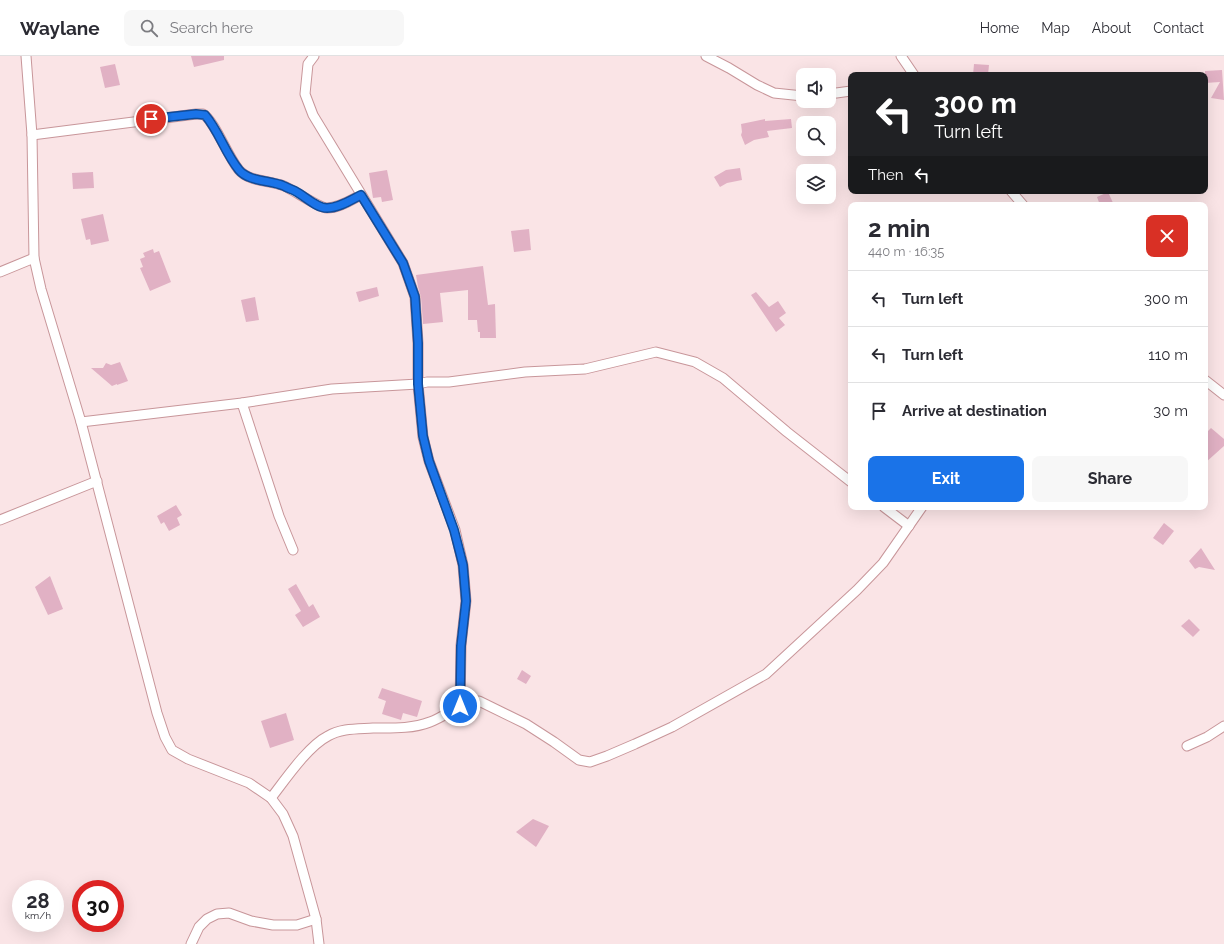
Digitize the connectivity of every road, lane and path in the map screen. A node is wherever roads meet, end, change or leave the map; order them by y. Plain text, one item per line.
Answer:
1 (26, 56) edge
2 (314, 56) edge
3 (706, 56) edge
4 (901, 56) edge
5 (912, 72) edge
6 (848, 91) edge
7 (836, 93) edge
8 (796, 95) edge
9 (32, 135) junction
10 (1014, 194) edge
11 (361, 195) junction
12 (1020, 202) edge
13 (34, 258) junction
14 (0, 272) edge
15 (1208, 382) edge
16 (418, 384) junction
17 (1224, 395) edge
18 (242, 403) junction
19 (81, 422) junction
20 (848, 480) edge
21 (97, 481) junction
22 (888, 510) edge
23 (920, 510) edge
24 (0, 520) edge
25 (909, 526) junction
26 (293, 550) dead end
27 (460, 706) junction
28 (1224, 726) edge
29 (1187, 746) dead end
30 (271, 798) junction
31 (316, 919) junction
32 (191, 944) edge
33 (319, 944) edge

1 - 9 street
2 - 11 street
3 - 8 street
4 - 5 street
6 - 7 street
9 - 11 street
9 - 13 street
10 - 12 street
11 - 16 street
13 - 14 street
13 - 19 street
15 - 17 street
16 - 18 street
16 - 20 street
16 - 27 street
18 - 19 street
18 - 26 street
19 - 21 street
21 - 24 street
21 - 30 street
22 - 25 street
23 - 25 street
25 - 27 street
27 - 30 street
28 - 29 street
30 - 31 street
31 - 32 street
31 - 33 street

